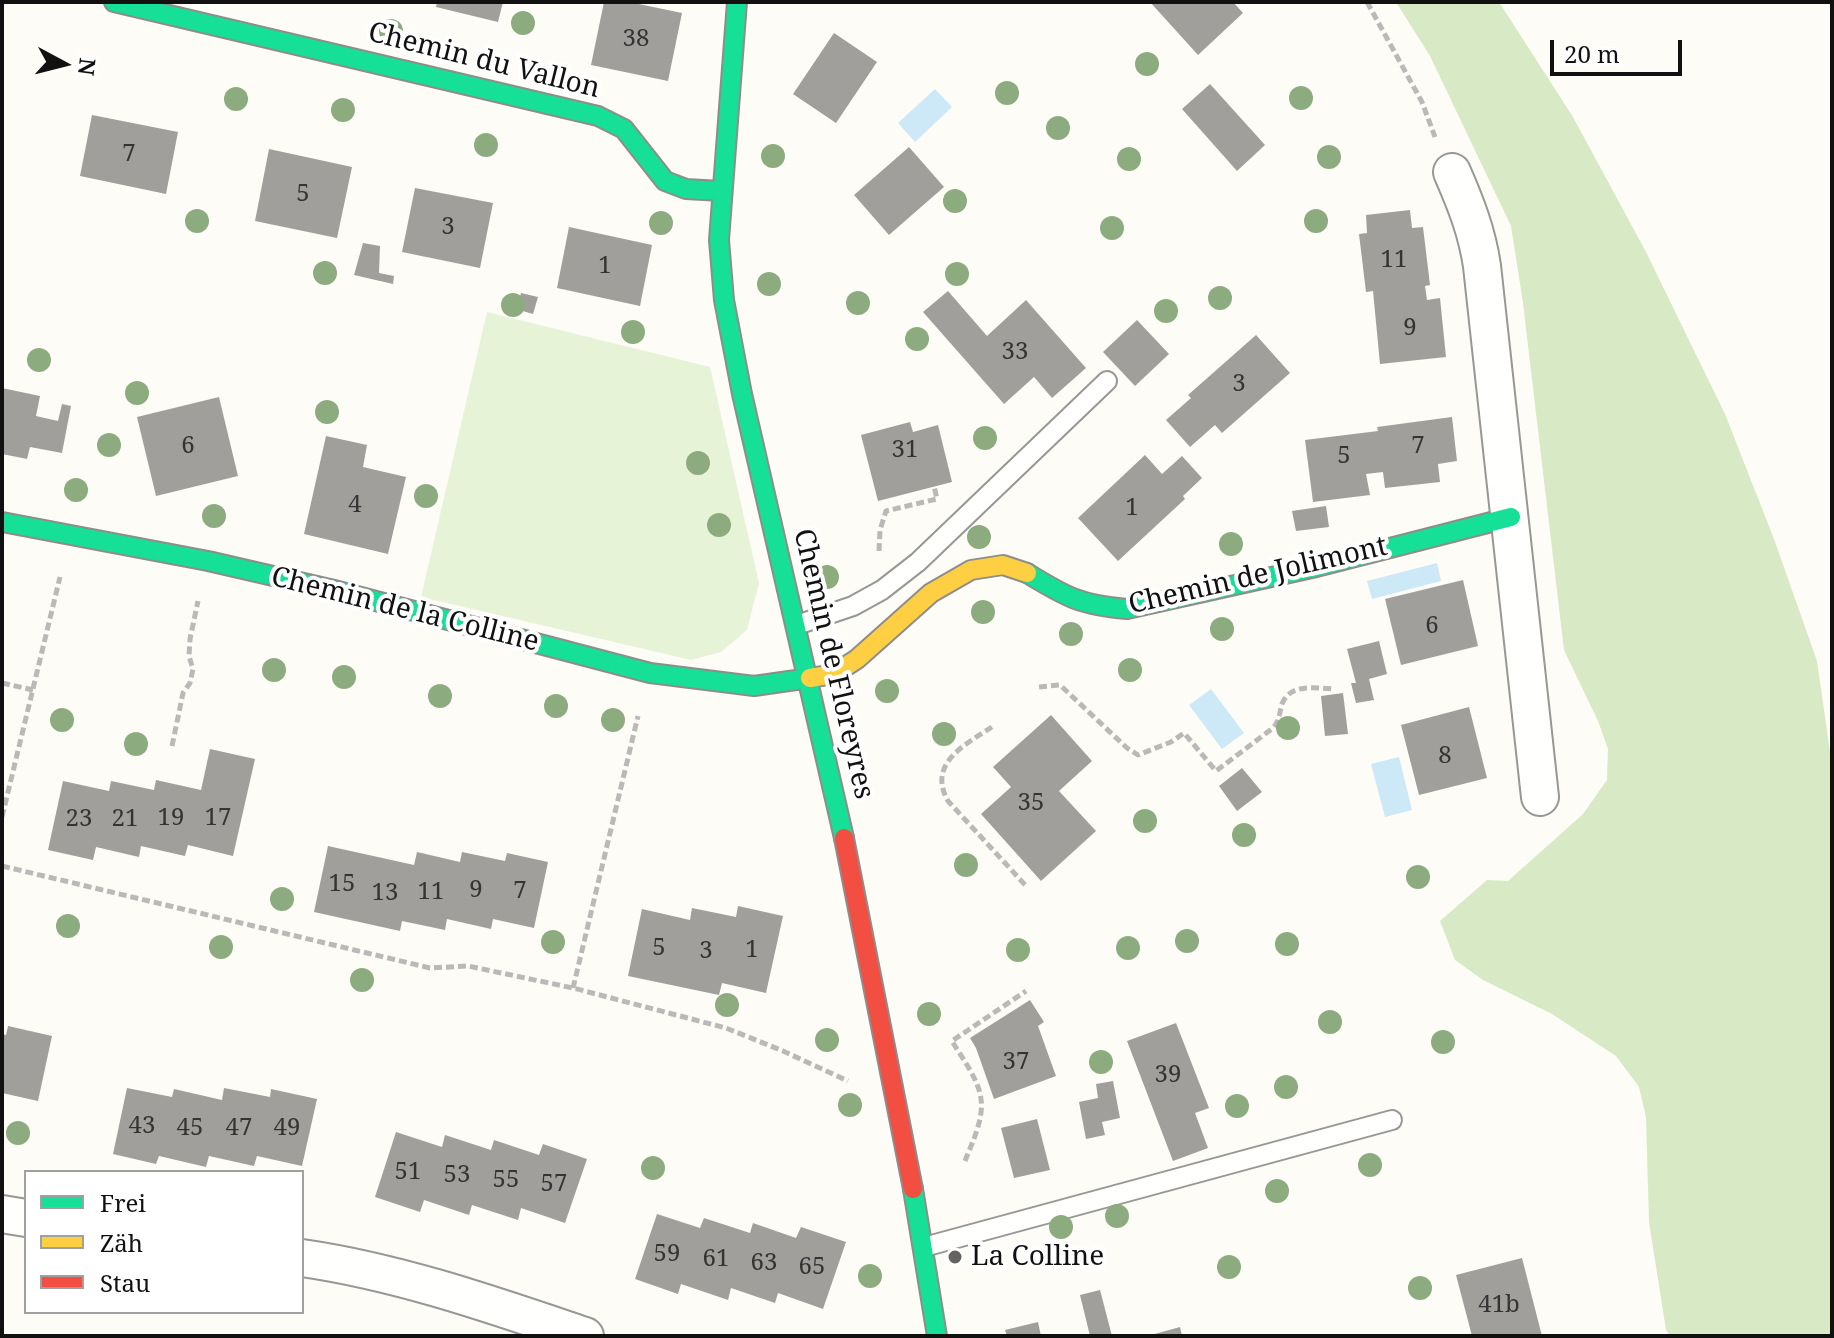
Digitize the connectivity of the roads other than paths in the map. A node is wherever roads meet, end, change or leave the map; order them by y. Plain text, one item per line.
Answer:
1 (114, 2) edge
2 (737, 2) edge
3 (1452, 172) road end
4 (721, 191) junction
5 (1107, 381) dead end
6 (1511, 517) junction
7 (2, 522) edge
8 (797, 625) junction
9 (808, 678) junction
10 (1540, 797) dead end
11 (1392, 1120) dead end
12 (2, 1214) edge
13 (24, 1218) edge
14 (924, 1247) junction
15 (304, 1258) edge
16 (585, 1336) edge
17 (937, 1336) edge

1 - 4 street, Chemin du Vallon
2 - 4 street, Chemin de Floreyres
3 - 6 street
4 - 8 street, Chemin de Floreyres
5 - 8 lane
6 - 9 street, Chemin de Jolimont
6 - 10 street
7 - 9 street, Chemin de la Colline
8 - 9 street, Chemin de Floreyres
9 - 14 street, Chemin de Floreyres
11 - 14 lane
12 - 13 street
14 - 17 street, Chemin de Floreyres
15 - 16 street

